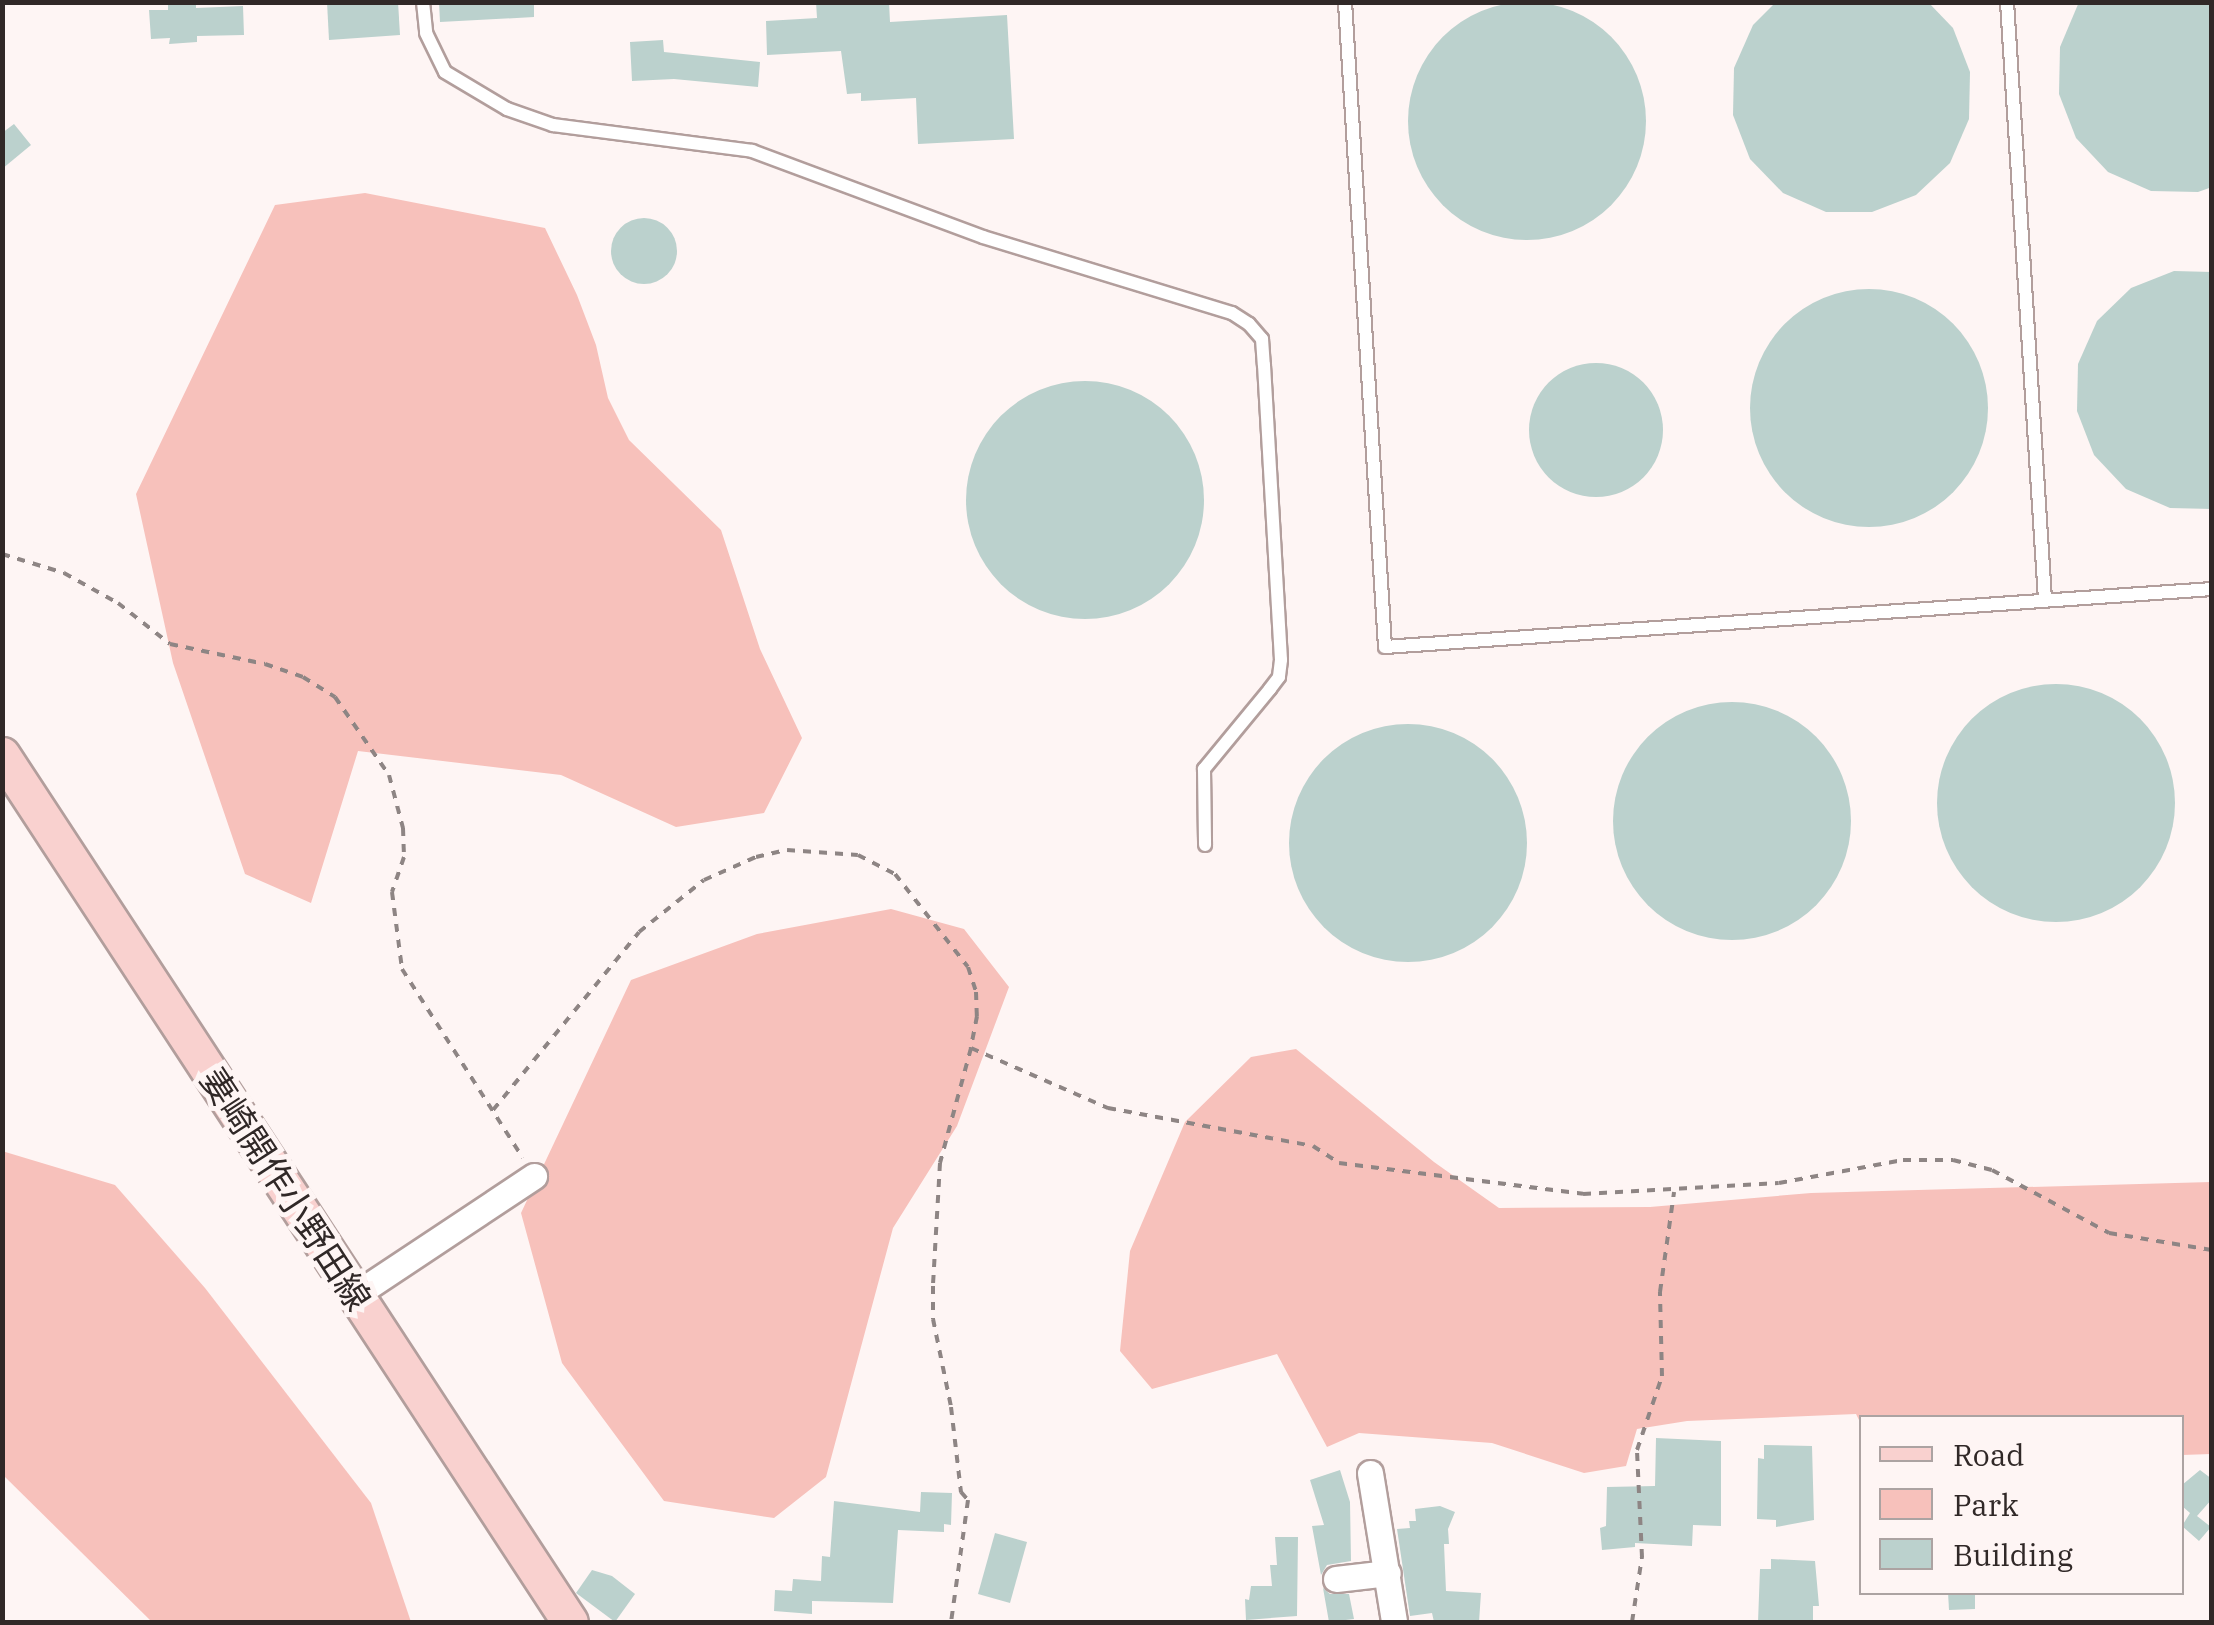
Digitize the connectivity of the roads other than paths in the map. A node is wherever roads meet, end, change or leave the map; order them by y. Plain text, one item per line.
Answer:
1 (422, 2) edge
2 (1345, 2) edge
3 (2007, 2) edge
4 (2212, 588) edge
5 (2045, 600) junction
6 (2, 755) edge
7 (1205, 845) dead end
8 (534, 1176) road end
9 (355, 1296) junction
10 (1370, 1472) dead end
11 (1388, 1573) junction
12 (1336, 1580) dead end
13 (570, 1622) edge
14 (1394, 1622) edge

1 - 7 lane
2 - 5 lane
3 - 5 lane
4 - 5 lane
6 - 9 main road, 妻崎開作小野田線
8 - 9 street
9 - 13 main road, 妻崎開作小野田線
10 - 11 street
11 - 12 street
11 - 14 street

